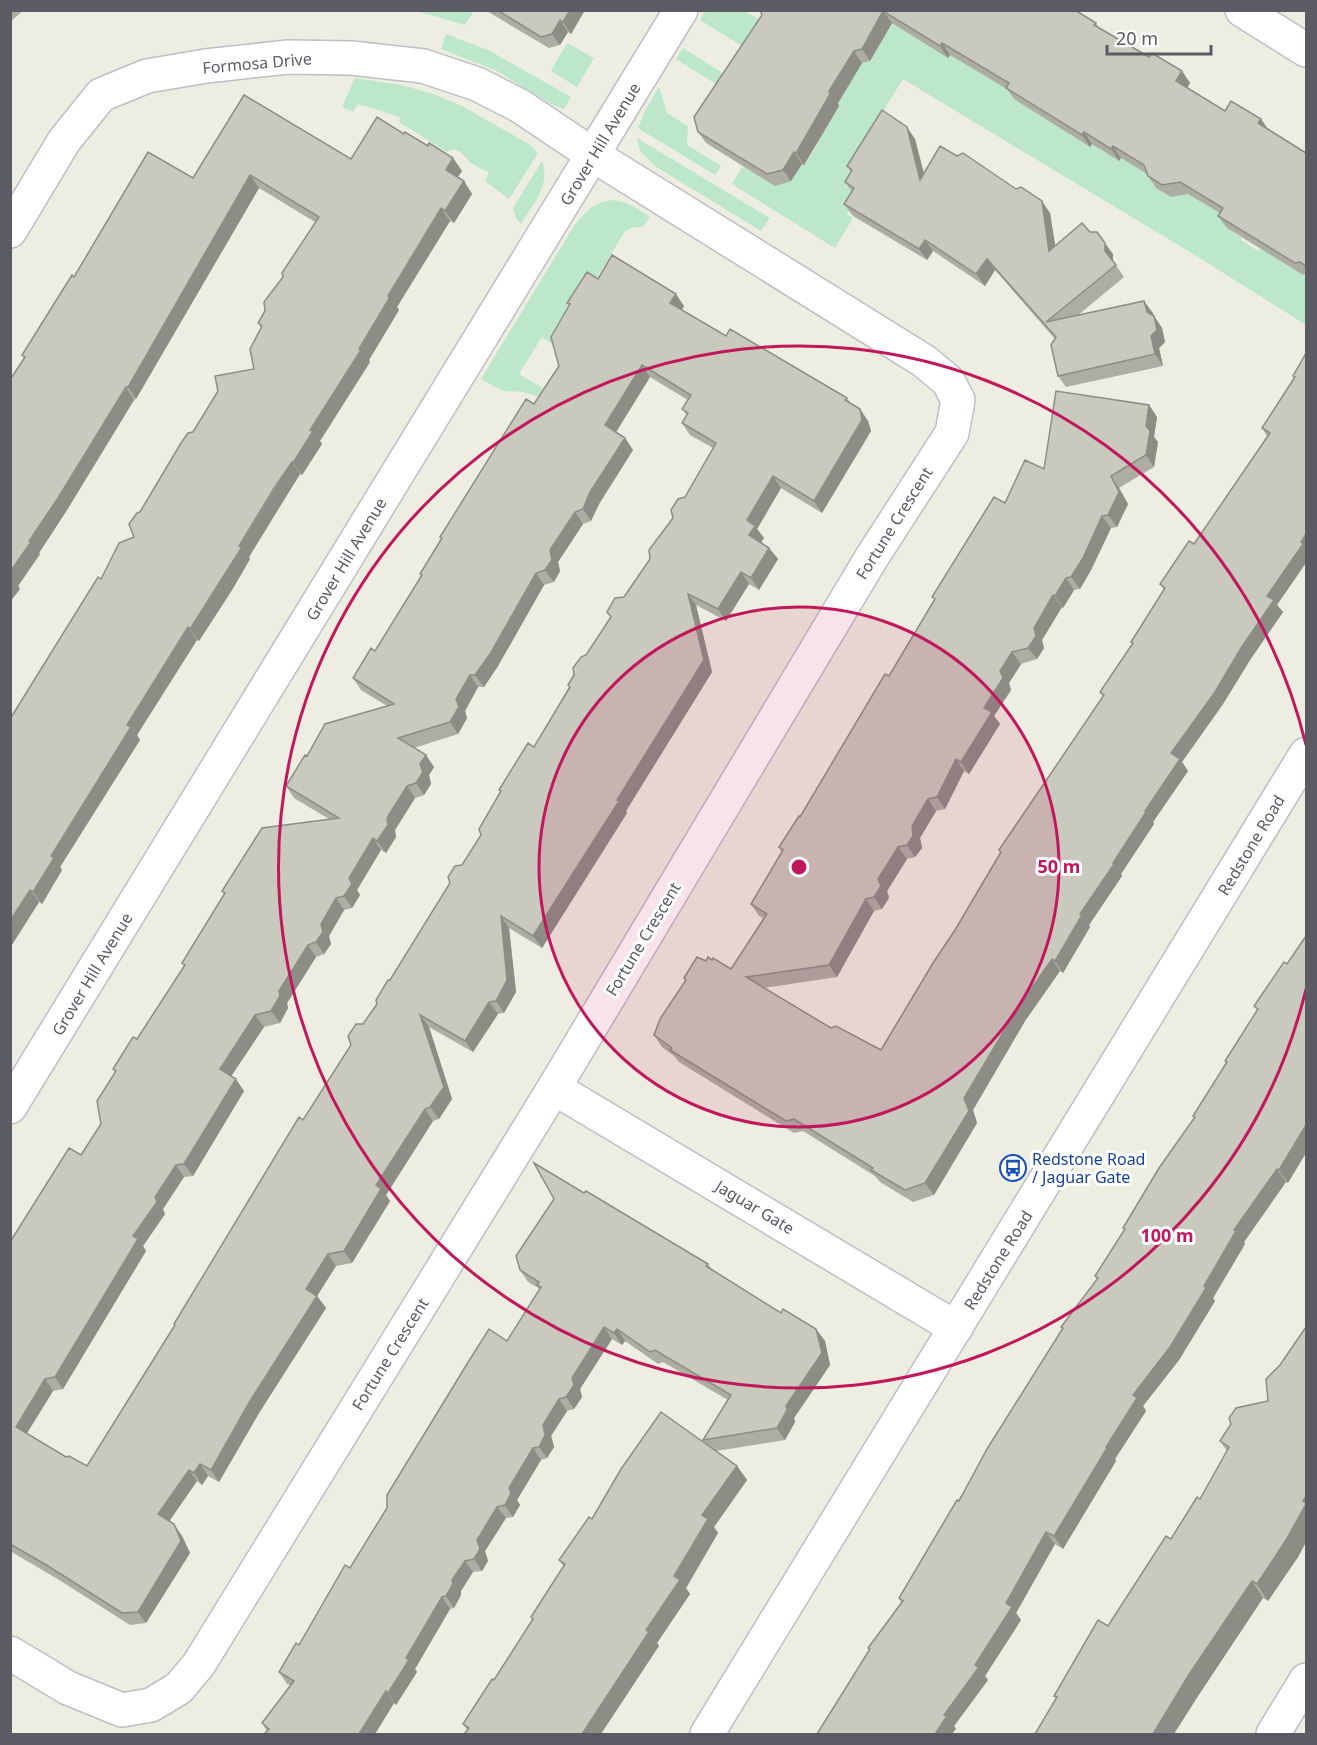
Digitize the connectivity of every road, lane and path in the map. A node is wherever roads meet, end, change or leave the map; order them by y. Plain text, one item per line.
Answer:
1 (681, 10) edge
2 (1242, 10) edge
3 (1306, 50) edge
4 (593, 155) junction
5 (10, 231) edge
6 (1306, 754) edge
7 (554, 1088) junction
8 (10, 1107) edge
9 (956, 1328) junction
10 (10, 1653) edge
11 (1306, 1680) edge
12 (707, 1734) edge
13 (1273, 1734) edge

1 - 4 street, Grover Hill Avenue
2 - 3 street
4 - 5 street, Formosa Drive
4 - 7 street, Fortune Crescent
4 - 8 street, Grover Hill Avenue
6 - 9 street, Redstone Road
7 - 9 street, Jaguar Gate
7 - 10 street, Fortune Crescent
9 - 12 street, Redstone Road
11 - 13 street

